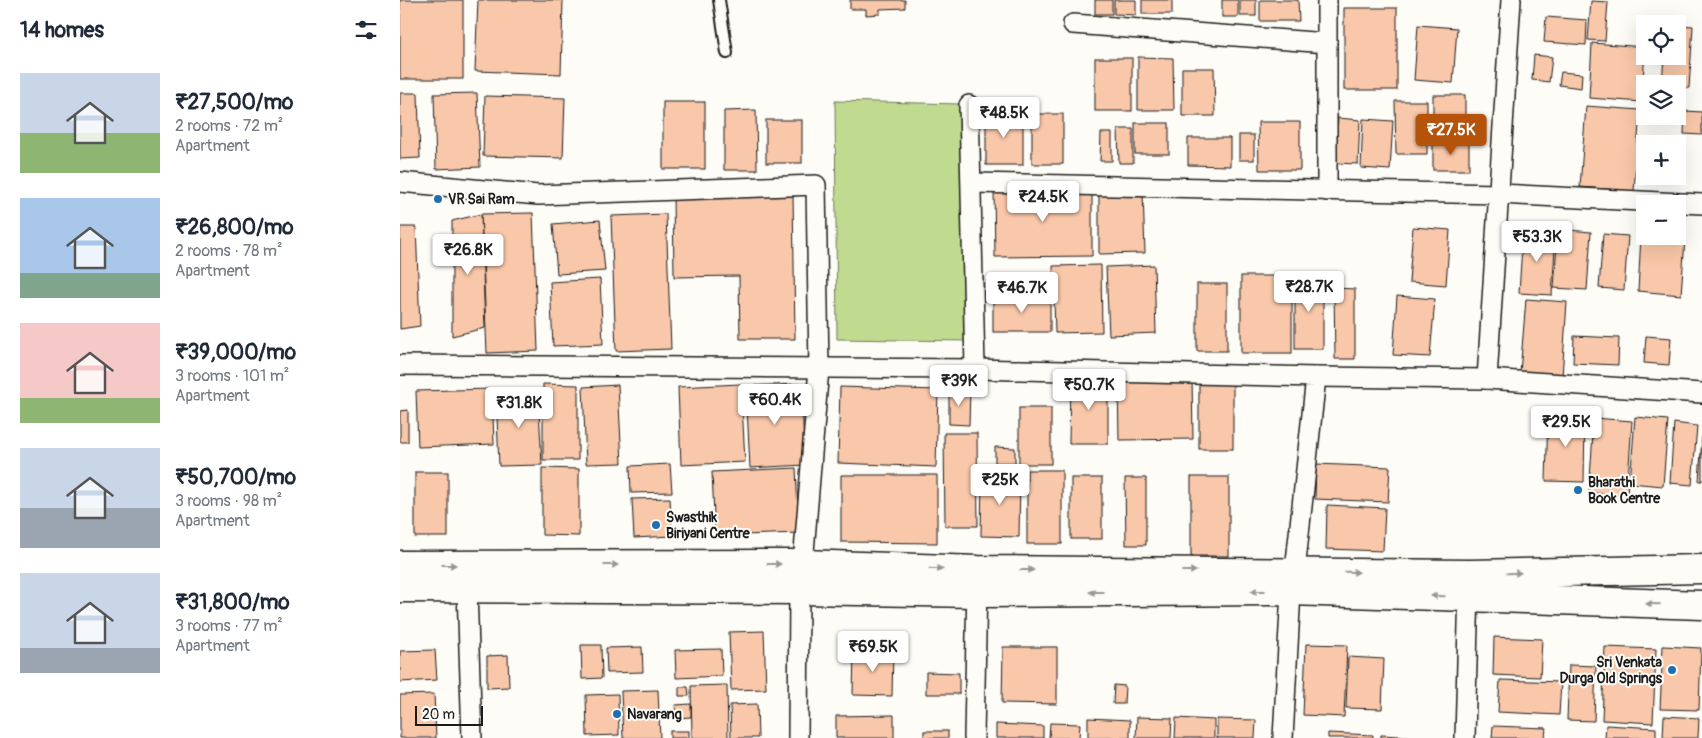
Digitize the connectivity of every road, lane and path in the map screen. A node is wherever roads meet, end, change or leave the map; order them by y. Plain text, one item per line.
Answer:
1 (718, 0) edge
2 (1328, 0) edge
3 (1512, 0) edge
4 (1073, 24) dead end
5 (1327, 43) junction
6 (727, 54) dead end
7 (969, 105) dead end
8 (400, 182) edge
9 (972, 183) junction
10 (1326, 191) junction
11 (1499, 194) junction
12 (1702, 204) edge
13 (400, 365) edge
14 (818, 368) junction
15 (975, 368) junction
16 (1316, 377) junction
17 (1487, 379) junction
18 (1702, 392) edge
19 (400, 565) edge
20 (1702, 569) edge
21 (801, 577) junction
22 (1293, 581) junction
23 (977, 582) junction
24 (1469, 586) junction
25 (400, 588) edge
26 (467, 590) junction
27 (1702, 605) edge
28 (472, 738) edge
29 (798, 738) edge
30 (974, 738) edge
31 (1283, 738) edge
32 (1465, 738) edge

1 - 6 lane
2 - 5 street
3 - 11 street
4 - 5 street
5 - 10 street
7 - 9 street
8 - 14 street
9 - 10 street
9 - 15 street
10 - 11 street
11 - 12 street
11 - 17 street
13 - 14 street
14 - 15 street
14 - 21 street
15 - 16 street
16 - 17 street
16 - 22 street
17 - 18 street
19 -> 21 street
24 -> 20 street
21 - 23 street
21 - 26 street
21 - 29 street
22 - 23 street
22 - 24 street
22 - 31 street
23 - 30 street
27 -> 24 street
24 - 32 street
25 - 26 street
26 - 28 street

